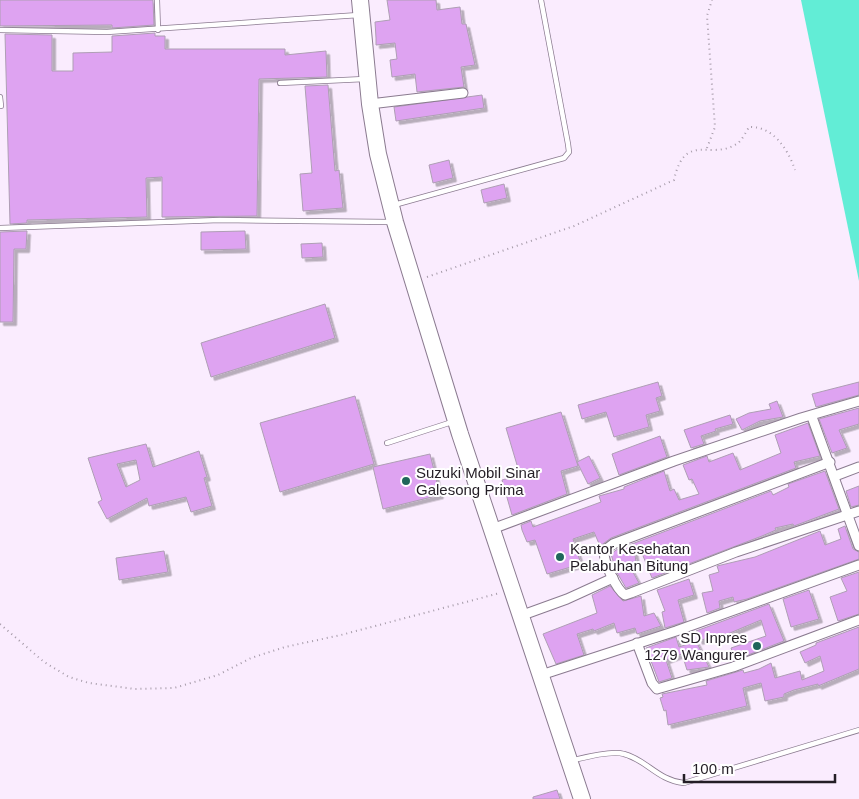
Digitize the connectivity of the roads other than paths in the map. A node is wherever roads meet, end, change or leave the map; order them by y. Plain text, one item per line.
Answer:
1 (158, 0) edge
2 (541, 0) edge
3 (360, 7) edge
4 (0, 30) edge
5 (158, 30) junction
6 (367, 79) junction
7 (280, 83) dead end
8 (463, 93) dead end
9 (0, 97) edge
10 (370, 104) junction
11 (0, 106) edge
12 (393, 214) junction
13 (0, 228) edge
14 (859, 402) edge
15 (812, 417) junction
16 (456, 421) junction
17 (387, 443) dead end
18 (830, 462) junction
19 (859, 467) edge
20 (835, 476) junction
21 (859, 511) edge
22 (848, 514) junction
23 (492, 529) junction
24 (859, 546) edge
25 (859, 566) edge
26 (613, 578) junction
27 (520, 616) junction
28 (859, 620) edge
29 (637, 643) junction
30 (541, 675) junction
31 (859, 730) edge
32 (570, 761) junction
33 (582, 799) edge

1 - 5 lane
2 - 12 lane
3 - 5 lane
3 - 6 highway
4 - 5 lane
6 - 7 lane
6 - 10 highway
8 - 10 street
9 - 11 lane
10 - 12 highway
12 - 13 lane
12 - 16 highway
14 - 15 street
15 - 18 street
15 - 23 street
16 - 17 lane
16 - 23 highway
18 - 20 street
18 - 26 street
19 - 20 street
20 - 22 street
21 - 22 street
22 - 24 street
22 - 26 street
23 - 27 highway
25 - 29 street
26 - 27 street
27 - 30 highway
28 - 29 street
29 - 30 street
30 - 32 highway
31 - 32 lane
32 - 33 highway

